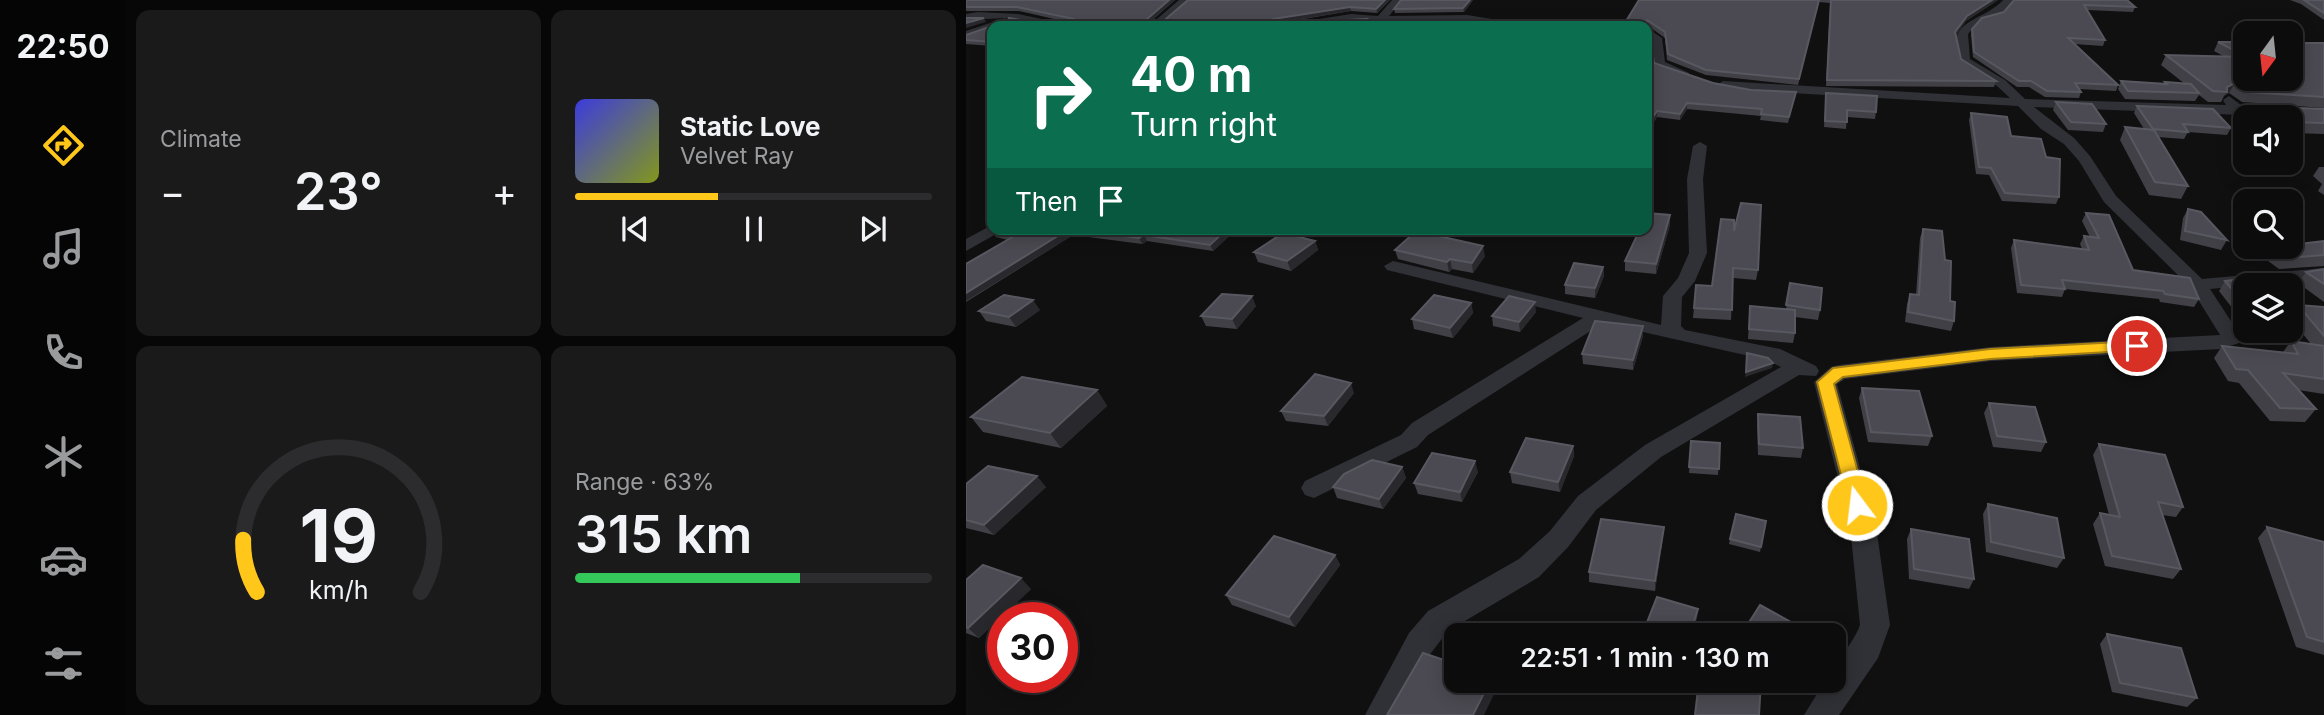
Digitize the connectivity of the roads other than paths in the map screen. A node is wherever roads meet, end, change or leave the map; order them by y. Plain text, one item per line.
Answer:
1 (1185, 0) edge
2 (1397, 0) edge
3 (2008, 0) edge
4 (969, 14) edge
5 (1014, 18) junction
6 (1382, 19) junction
7 (1005, 21) edge
8 (1035, 21) edge
9 (1160, 21) edge
10 (1307, 21) edge
11 (1491, 21) edge
12 (987, 27) edge
13 (966, 34) edge
14 (1652, 34) edge
15 (2024, 103) junction
16 (2324, 114) edge
17 (1700, 146) dead end
18 (987, 234) edge
19 (966, 246) edge
20 (1394, 266) dead end
21 (2324, 274) edge
22 (2198, 285) junction
23 (1600, 316) junction
24 (1678, 335) junction
25 (1799, 366) junction
26 (1825, 382) junction
27 (1314, 488) dead end
28 (1381, 715) edge
29 (1820, 715) edge

1 - 9 street
2 - 6 street
3 - 15 street
4 - 5 street
5 - 7 street
5 - 8 street
6 - 10 street
6 - 11 street
12 - 13 street
14 - 15 street
15 - 16 street
15 - 22 street
17 - 24 street
18 - 19 street
20 - 23 street
21 - 22 street
22 - 26 street
23 - 24 street
23 - 27 street
24 - 25 street
25 - 26 street
25 - 28 street
26 - 29 street

